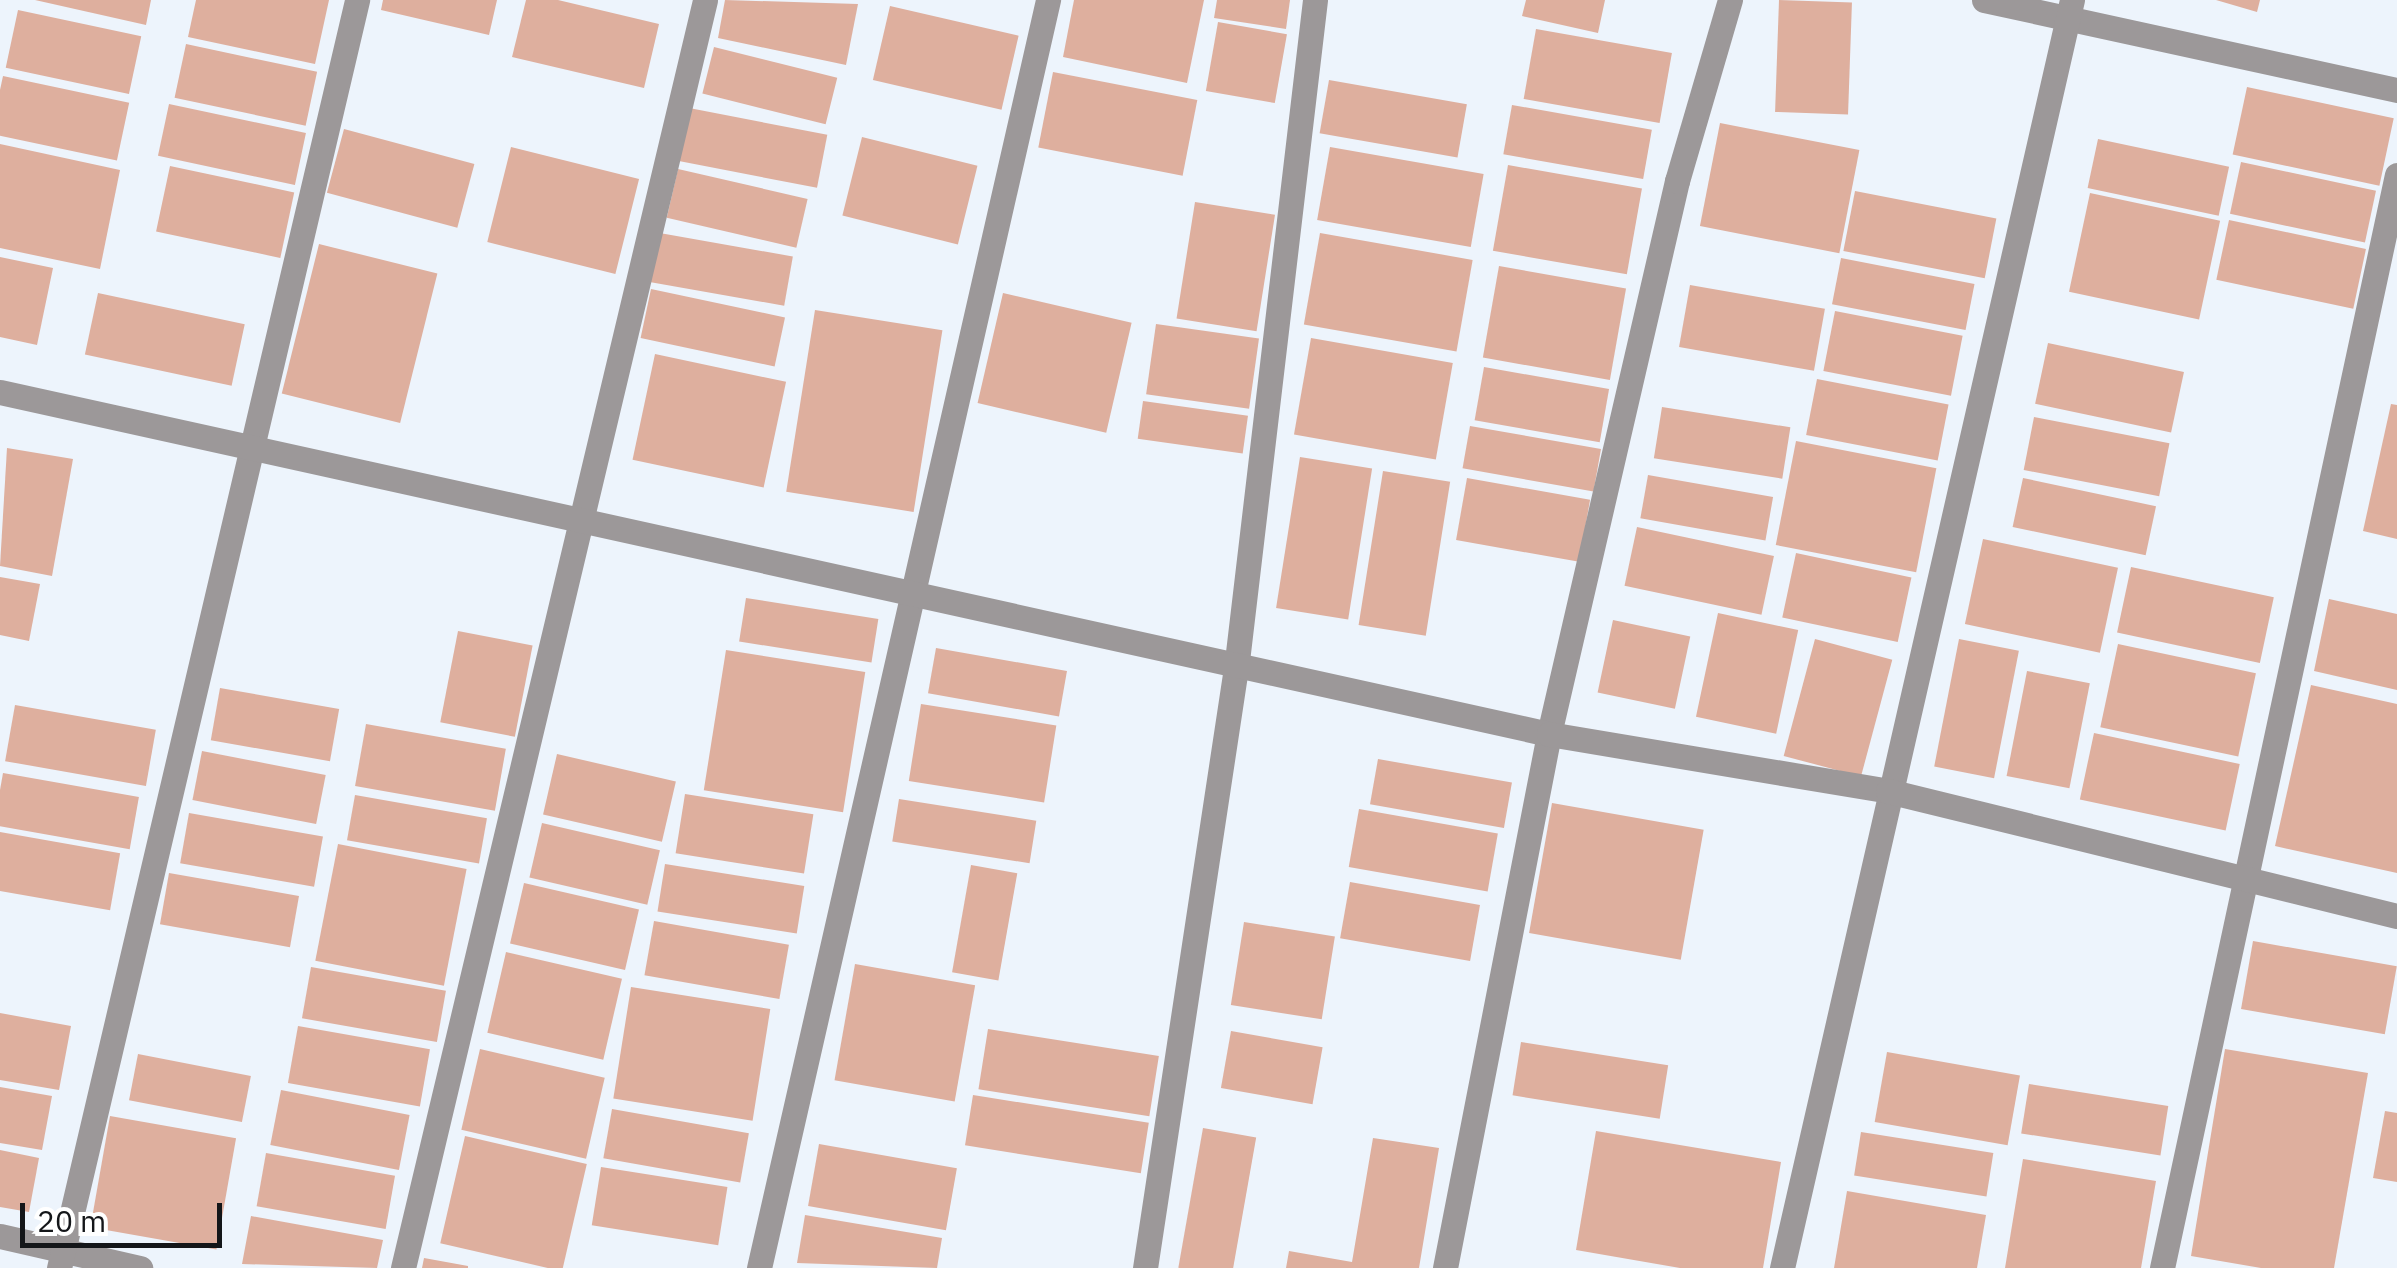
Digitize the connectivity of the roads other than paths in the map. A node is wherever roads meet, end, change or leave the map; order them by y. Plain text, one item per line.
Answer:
1 (357, 0) edge
2 (705, 0) edge
3 (1048, 0) edge
4 (1315, 0) edge
5 (1730, 0) edge
6 (1984, 0) edge
7 (2070, 9) edge
8 (2397, 90) edge
9 (2397, 175) edge
10 (0, 392) edge
11 (252, 448) junction
12 (581, 521) junction
13 (913, 592) junction
14 (1238, 661) junction
15 (1549, 734) junction
16 (1888, 791) junction
17 (2249, 878) junction
18 (2397, 916) edge
19 (0, 1236) edge
20 (62, 1259) edge
21 (140, 1268) edge
22 (403, 1268) edge
23 (758, 1268) edge
24 (1145, 1268) edge
25 (1445, 1268) edge
26 (1782, 1268) edge
27 (2162, 1268) edge

1 - 11 street
2 - 12 street
3 - 13 street
4 - 14 street
5 - 15 street
6 - 7 street
7 - 8 street
7 - 16 street
9 - 17 street
10 - 11 street
11 - 12 street
11 - 20 street
12 - 13 street
12 - 22 street
13 - 14 street
13 - 23 street
14 - 15 street
14 - 24 street
15 - 16 street
15 - 25 street
16 - 17 street
16 - 26 street
17 - 18 street
17 - 27 street
19 - 20 street
20 - 21 street

